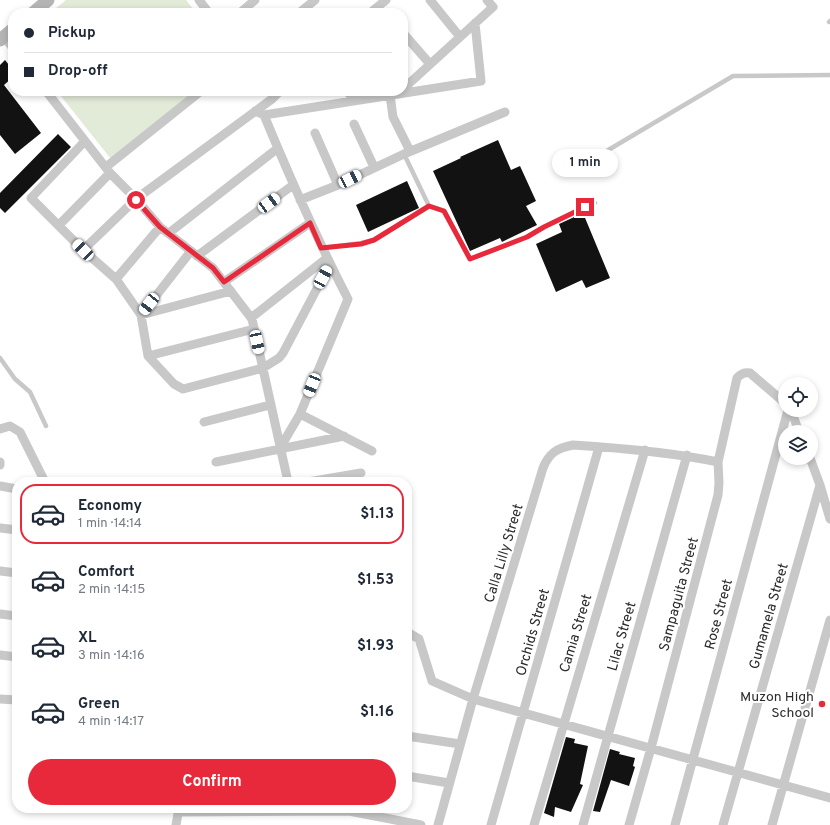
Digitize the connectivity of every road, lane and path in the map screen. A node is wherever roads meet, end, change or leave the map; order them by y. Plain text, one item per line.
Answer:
1 (48, 0) edge
2 (199, 0) edge
3 (255, 0) edge
4 (315, 0) edge
5 (430, 0) edge
6 (487, 0) edge
7 (38, 8) edge
8 (205, 8) edge
9 (246, 8) edge
10 (305, 8) edge
11 (475, 23) junction
12 (460, 37) junction
13 (408, 39) edge
14 (430, 64) junction
15 (830, 75) edge
16 (408, 83) edge
17 (408, 91) edge
18 (50, 96) edge
19 (195, 96) edge
20 (270, 96) edge
21 (275, 96) edge
22 (350, 96) edge
23 (378, 96) edge
24 (396, 96) edge
25 (272, 99) junction
26 (354, 101) junction
27 (255, 111) junction
28 (504, 112) dead end
29 (264, 116) junction
30 (354, 124) dead end
31 (315, 133) dead end
32 (85, 141) junction
33 (278, 148) junction
34 (407, 152) junction
35 (583, 165) dead end
36 (374, 167) junction
37 (108, 170) junction
38 (293, 185) junction
39 (338, 185) junction
40 (136, 200) junction
41 (300, 200) junction
42 (595, 203) dead end
43 (429, 206) junction
44 (310, 223) junction
45 (59, 225) junction
46 (160, 227) junction
47 (169, 234) junction
48 (321, 248) junction
49 (83, 250) junction
50 (194, 253) junction
51 (328, 261) junction
52 (116, 279) junction
53 (224, 282) junction
54 (231, 291) junction
55 (141, 315) junction
56 (251, 318) junction
57 (254, 329) junction
58 (148, 356) junction
59 (0, 358) edge
60 (262, 368) junction
61 (778, 397) edge
62 (270, 405) junction
63 (300, 414) junction
64 (787, 417) edge
65 (204, 422) dead end
66 (46, 426) dead end
67 (0, 429) edge
68 (344, 436) junction
69 (599, 447) junction
70 (280, 448) junction
71 (644, 450) junction
72 (372, 451) dead end
73 (687, 455) junction
74 (0, 462) edge
75 (216, 462) dead end
76 (718, 462) junction
77 (0, 465) edge
78 (813, 465) edge
79 (361, 473) dead end
80 (42, 477) edge
81 (287, 477) edge
82 (337, 477) edge
83 (820, 485) junction
84 (0, 486) edge
85 (12, 487) edge
86 (830, 519) edge
87 (0, 528) edge
88 (12, 529) edge
89 (0, 571) edge
90 (12, 572) edge
91 (0, 614) edge
92 (12, 615) edge
93 (830, 620) edge
94 (412, 634) edge
95 (0, 655) edge
96 (12, 656) edge
97 (0, 699) edge
98 (473, 699) junction
99 (12, 700) edge
100 (524, 713) junction
101 (563, 724) junction
102 (608, 736) junction
103 (412, 737) edge
104 (460, 744) junction
105 (651, 748) junction
106 (693, 760) junction
107 (738, 772) junction
108 (412, 777) edge
109 (449, 783) junction
110 (784, 785) junction
111 (830, 798) edge
112 (178, 813) edge
113 (359, 813) edge
114 (176, 825) edge
115 (421, 825) edge
116 (438, 825) edge
117 (491, 825) edge
118 (534, 825) edge
119 (583, 825) edge
120 (629, 825) edge
121 (675, 825) edge
122 (723, 825) edge
123 (772, 825) edge

1 - 7 street
2 - 8 street
3 - 9 street
4 - 10 street
5 - 12 street
6 - 11 street
11 - 12 street
11 - 17 street
12 - 14 street
13 - 14 street
14 - 16 street
15 - 35 lane
18 - 32 street
19 - 37 street
20 - 25 street
21 - 25 street
22 - 26 street
23 - 26 street
24 - 34 street
25 - 27 street
26 - 29 street
27 - 29 street
27 - 40 street
28 - 34 street
29 - 33 street
30 - 36 street
31 - 39 street
32 - 37 street
32 - 45 street
33 - 38 street
33 - 47 street
34 - 36 street
34 - 43 lane
36 - 39 street
37 - 40 street
37 - 45 street
38 - 41 street
38 - 50 street
39 - 41 street
40 - 46 street
40 - 49 street
41 - 44 street
42 - 43 lane
43 - 48 lane
44 - 48 street
44 - 53 street
45 - 49 street
46 - 47 street
46 - 52 street
47 - 50 street
48 - 51 street
49 - 52 street
50 - 53 street
50 - 55 street
51 - 56 street
51 - 60 street
51 - 63 street
52 - 55 street
53 - 54 street
54 - 55 street
54 - 56 street
55 - 58 street
56 - 57 street
57 - 58 street
57 - 60 street
58 - 60 street
59 - 66 lane
60 - 62 street
61 - 76 street, Sampaguita Street
62 - 65 street
62 - 70 street
63 - 68 street
63 - 70 street
64 - 106 street, Rose Street
67 - 80 street
68 - 70 street
68 - 72 street
69 - 71 street, Calla Lilly Street
69 - 98 street, Calla Lilly Street
69 - 100 street, Orchids Street
70 - 75 street
70 - 81 street
71 - 73 street, Calla Lilly Street
71 - 101 street, Camia Street
73 - 76 street, Calla Lilly Street
73 - 102 street, Lilac Street
74 - 77 street
76 - 105 street, Sampaguita Street
78 - 83 street
79 - 82 street
83 - 86 street
83 - 107 street, Gumamela Street
84 - 85 street
87 - 88 street
89 - 90 street
91 - 92 street
93 - 110 street
94 - 98 street
95 - 96 street
97 - 99 street
98 - 100 street
98 - 104 street, Calla Lilly Street
100 - 101 street
100 - 117 street, Orchids Street
101 - 102 street
101 - 118 street, Camia Street
102 - 105 street
102 - 119 street, Lilac Street
103 - 104 street
104 - 109 street, Calla Lilly Street
105 - 106 street
105 - 120 street, Sampaguita Street
106 - 107 street
106 - 121 street, Rose Street
107 - 110 street
107 - 122 street, Gumamela Street
108 - 109 street
109 - 116 street, Calla Lilly Street
110 - 111 street
110 - 123 street
112 - 114 street
113 - 115 street

